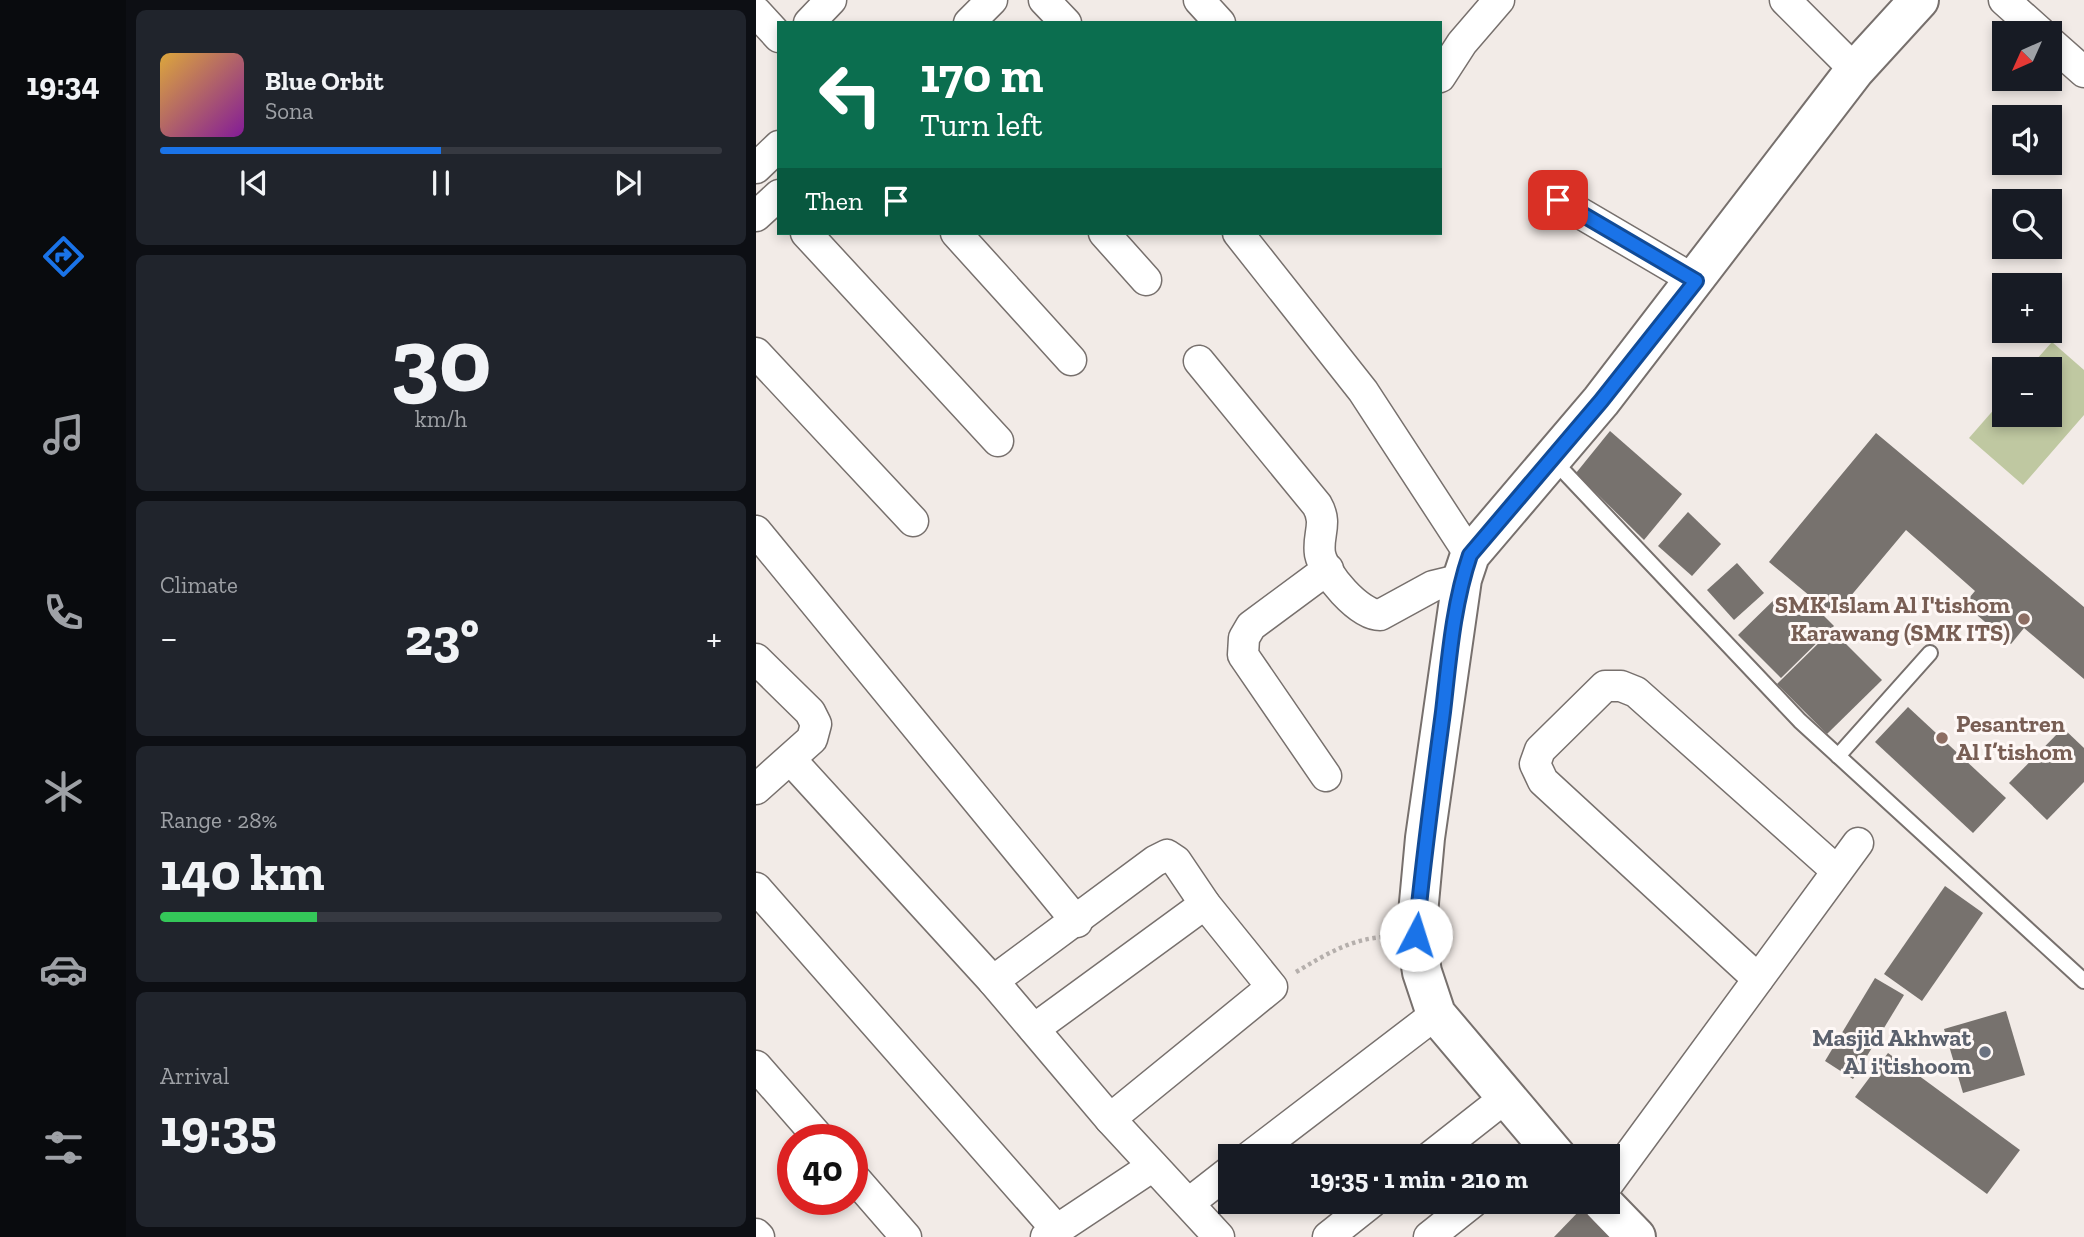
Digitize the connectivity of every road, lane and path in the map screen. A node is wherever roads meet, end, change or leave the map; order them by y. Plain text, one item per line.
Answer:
1 (831, 0) edge
2 (992, 0) edge
3 (1044, 0) edge
4 (1199, 0) edge
5 (1499, 0) edge
6 (1785, 0) edge
7 (1919, 0) edge
8 (2004, 0) edge
9 (756, 12) edge
10 (811, 21) edge
11 (971, 21) edge
12 (1064, 21) edge
13 (1218, 21) edge
14 (2028, 21) edge
15 (777, 35) edge
16 (2062, 53) edge
17 (1855, 69) junction
18 (2084, 72) edge
19 (1442, 74) edge
20 (777, 148) edge
21 (756, 168) edge
22 (1558, 200) dead end
23 (808, 235) edge
24 (958, 235) edge
25 (1106, 235) edge
26 (1240, 235) edge
27 (1146, 281) dead end
28 (1696, 281) junction
29 (756, 353) edge
30 (1071, 360) dead end
31 (1199, 360) dead end
32 (998, 441) dead end
33 (1552, 459) junction
34 (913, 521) dead end
35 (756, 531) edge
36 (1466, 567) junction
37 (1328, 569) junction
38 (1930, 653) dead end
39 (756, 659) edge
40 (1838, 756) junction
41 (791, 760) junction
42 (1326, 776) dead end
43 (756, 789) edge
44 (1858, 843) dead end
45 (1837, 872) junction
46 (756, 888) edge
47 (1205, 904) junction
48 (1077, 922) junction
49 (1416, 935) junction
50 (1758, 979) junction
51 (993, 981) junction
52 (2084, 981) edge
53 (1272, 987) junction
54 (1436, 1014) junction
55 (1034, 1029) junction
56 (756, 1066) edge
57 (1505, 1098) junction
58 (1110, 1119) junction
59 (807, 1124) edge
60 (1266, 1144) edge
61 (1447, 1144) edge
62 (1538, 1144) edge
63 (1153, 1166) junction
64 (1620, 1168) edge
65 (1218, 1180) edge
66 (868, 1193) edge
67 (1188, 1203) junction
68 (1357, 1214) edge
69 (1459, 1214) edge
70 (1614, 1214) edge
71 (1052, 1233) edge
72 (906, 1237) edge
73 (1219, 1237) edge
74 (1328, 1237) edge
75 (1429, 1237) edge
76 (1636, 1237) edge

1 - 10 street
2 - 11 street
3 - 12 street
4 - 13 street
5 - 19 street
6 - 17 street
7 - 17 street
8 - 14 street
9 - 15 street
16 - 18 street
17 - 28 street
20 - 21 street
22 - 28 street
23 - 32 street
24 - 30 street
25 - 27 street
26 - 36 street
28 - 33 street
29 - 34 street
31 - 37 street
33 - 36 street
33 - 40 lane
35 - 48 street
36 - 37 street
36 - 49 street
37 - 42 street
38 - 40 lane
39 - 41 street
40 - 52 lane
41 - 43 street
41 - 51 street
44 - 45 street
45 - 50 street
45 - 50 street
46 - 71 street
47 - 48 street
47 - 53 street
47 - 55 street
48 - 51 street
49 - 53 path
49 - 54 street
50 - 64 street
51 - 55 street
53 - 58 street
54 - 57 street
54 - 60 street
55 - 58 street
56 - 59 street
57 - 61 street
57 - 62 street
58 - 63 street
63 - 67 street
63 - 71 street
65 - 67 street
66 - 72 street
67 - 73 street
68 - 74 street
69 - 75 street
70 - 76 street

